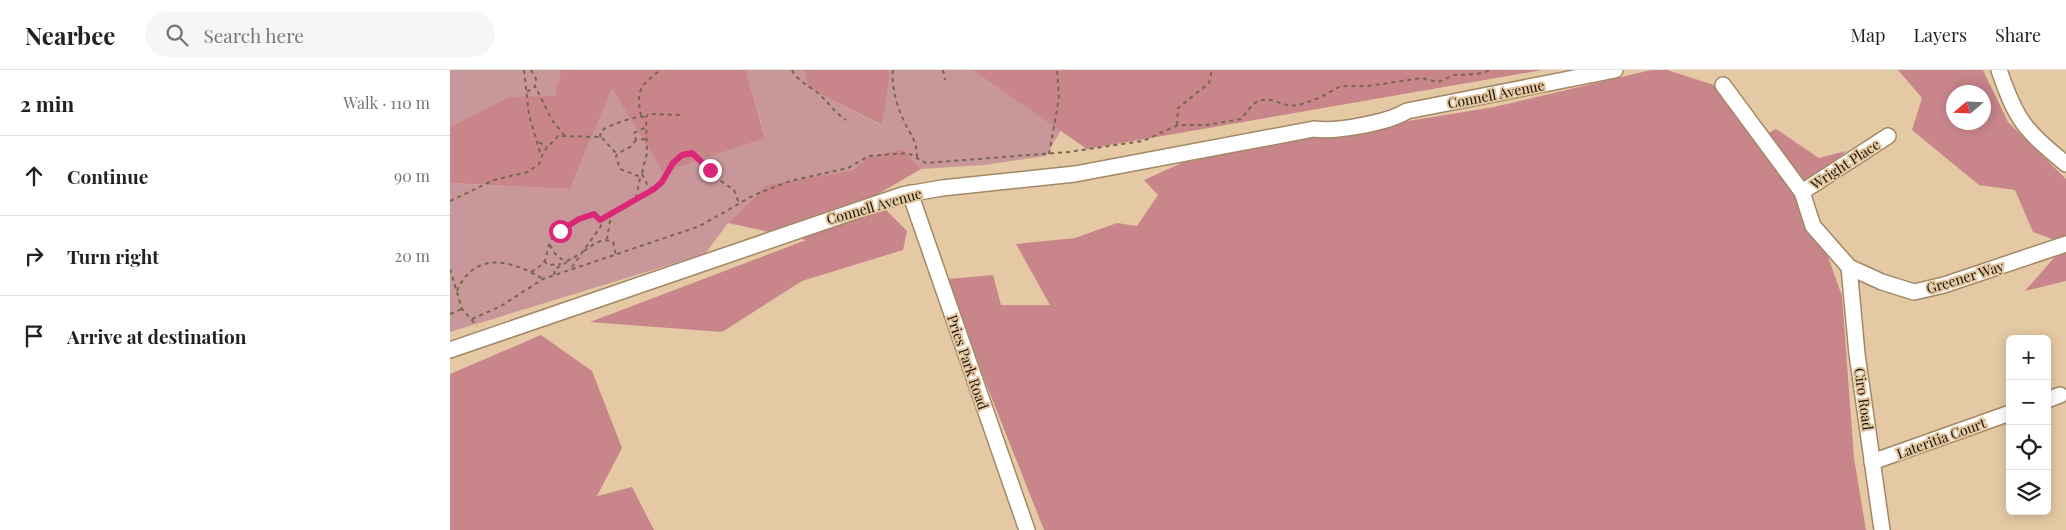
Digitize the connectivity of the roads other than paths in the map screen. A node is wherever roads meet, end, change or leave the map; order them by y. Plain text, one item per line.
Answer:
1 (1615, 70) edge
2 (1999, 70) edge
3 (1722, 85) dead end
4 (1888, 136) dead end
5 (2066, 164) edge
6 (1802, 192) junction
7 (910, 193) junction
8 (2066, 244) edge
9 (1849, 267) junction
10 (450, 350) edge
11 (2006, 414) edge
12 (1872, 462) junction
13 (1027, 530) edge
14 (1882, 530) edge

1 - 7 street, Connell Avenue
2 - 5 street
3 - 6 street, Greener Way
4 - 6 street, Wright Place
6 - 9 street, Greener Way
7 - 10 street, Connell Avenue
7 - 13 street, Pries Park Road
8 - 9 street, Greener Way
9 - 12 street, Ciro Road
11 - 12 street, Lateritia Court
12 - 14 street, Ciro Road

